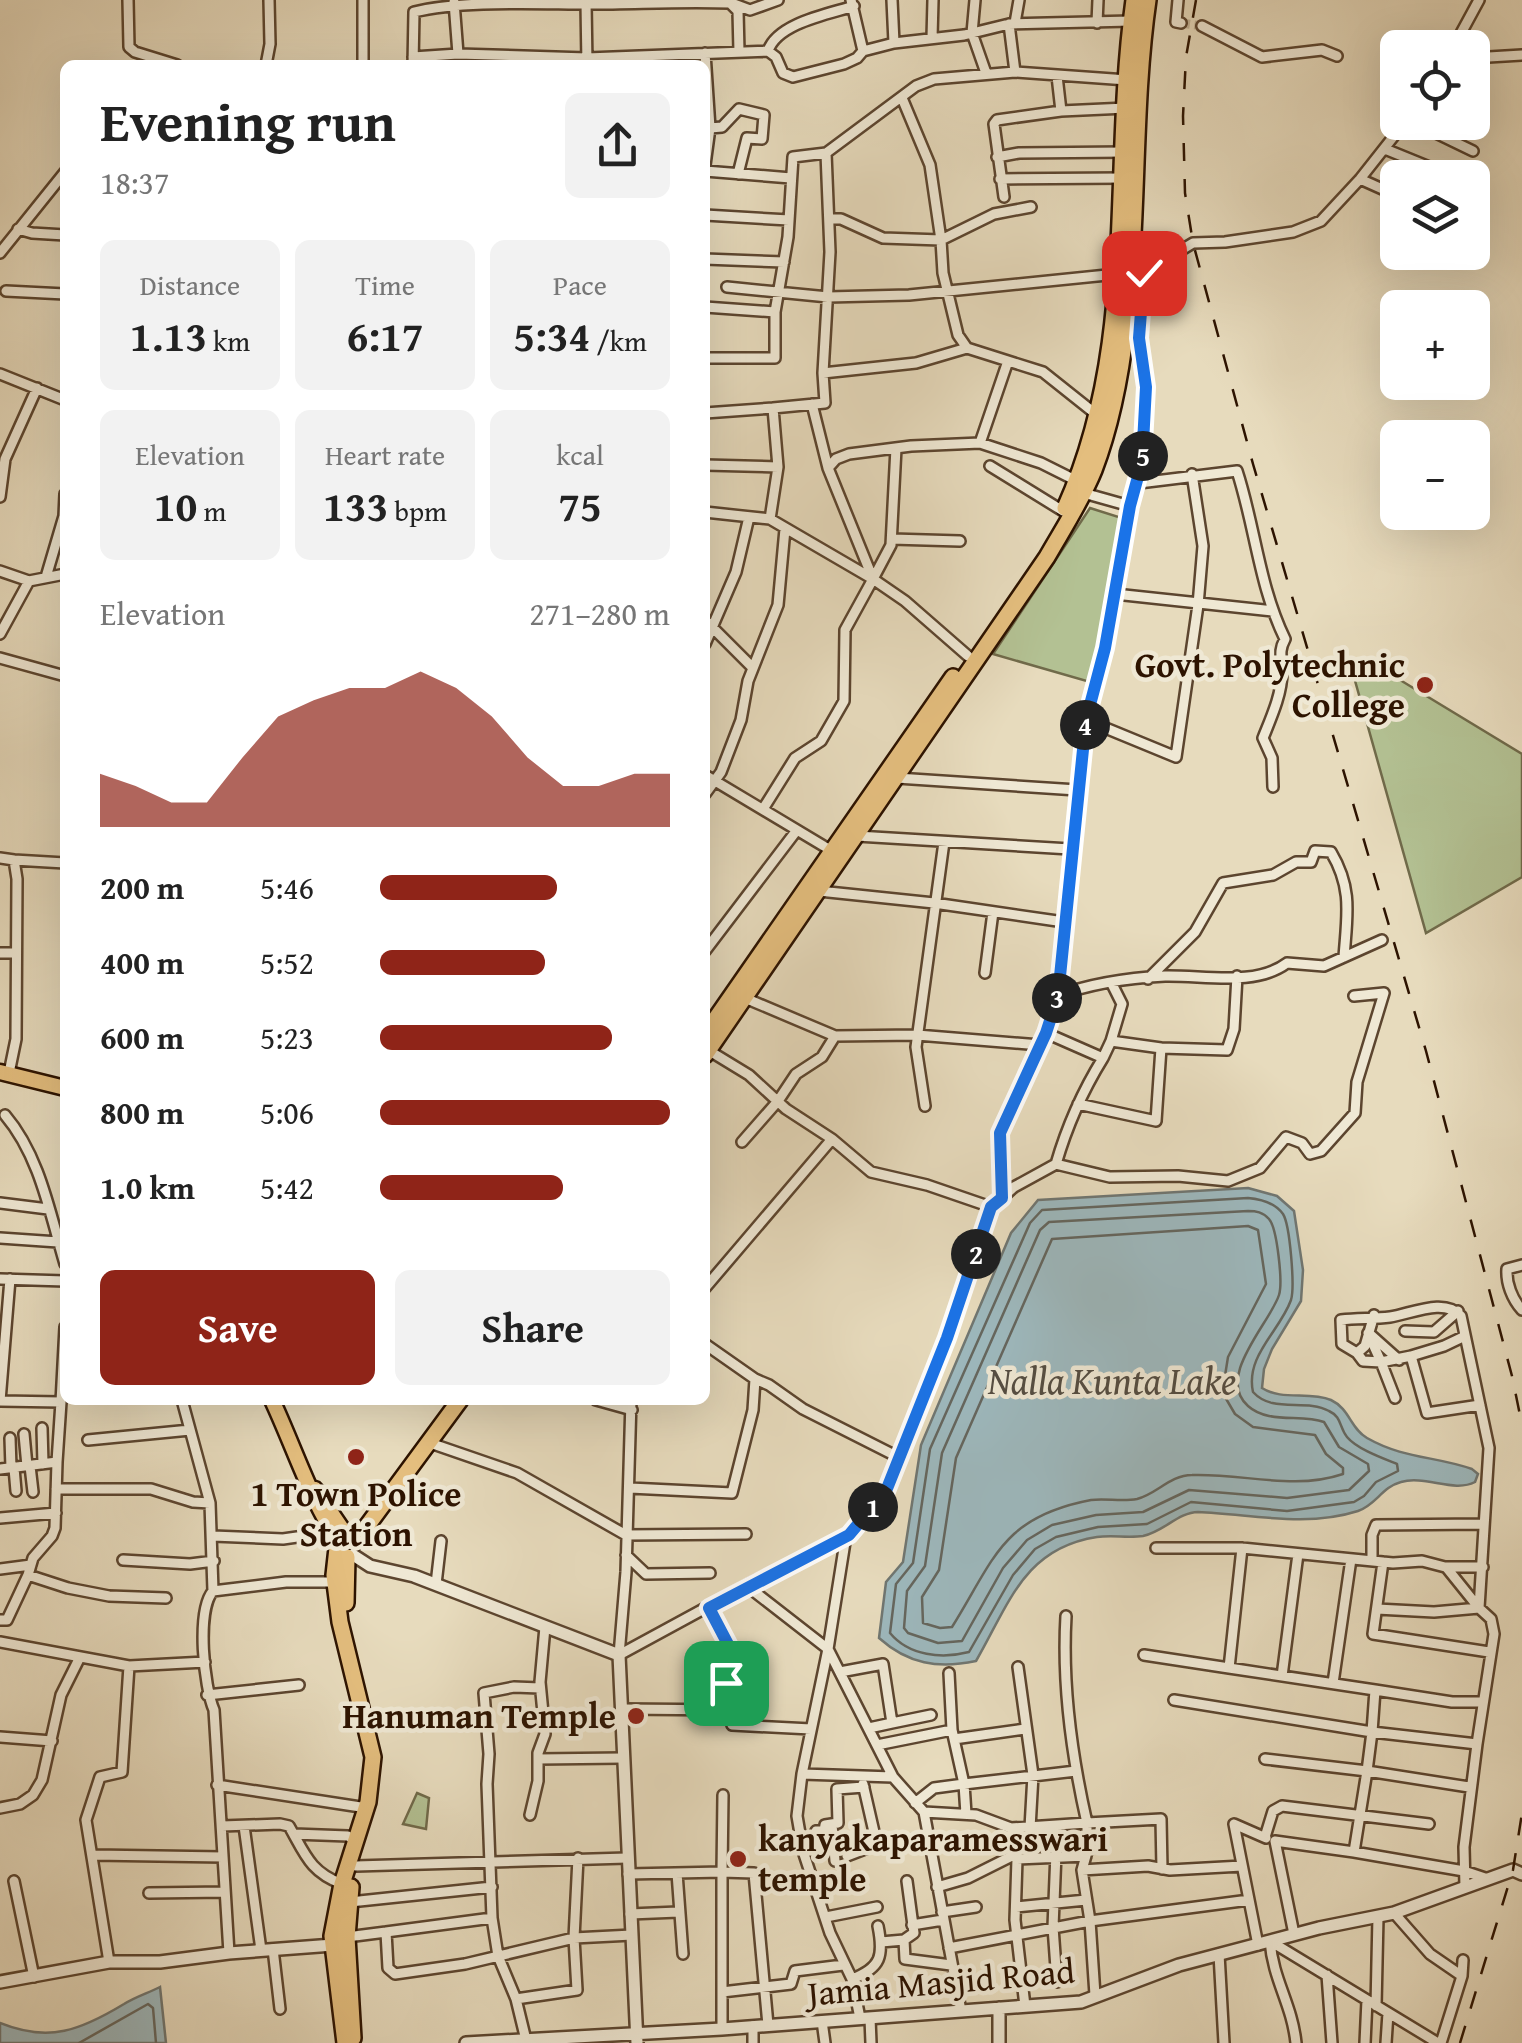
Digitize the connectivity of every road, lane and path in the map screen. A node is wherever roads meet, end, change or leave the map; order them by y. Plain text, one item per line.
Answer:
1 (128, 0) edge
2 (269, 0) edge
3 (363, 0) edge
4 (778, 0) edge
5 (892, 0) edge
6 (932, 0) edge
7 (975, 0) edge
8 (1020, 0) edge
9 (1098, 0) edge
10 (1134, 0) edge
11 (1148, 0) edge
12 (1178, 0) edge
13 (1479, 0) edge
14 (454, 2) edge
15 (586, 2) edge
16 (853, 3) edge
17 (734, 4) junction
18 (1131, 21) junction
19 (1097, 23) junction
20 (1181, 23) dead end
21 (1012, 24) junction
22 (1202, 26) tunnel mouth
23 (1462, 30) edge
24 (972, 33) junction
25 (932, 38) junction
26 (894, 43) junction
27 (863, 50) junction
28 (768, 51) junction
29 (740, 52) junction
30 (705, 53) junction
31 (458, 54) junction
32 (1522, 55) edge
33 (1337, 56) dead end
34 (1490, 57) edge
35 (161, 60) edge
36 (267, 60) edge
37 (363, 60) edge
38 (413, 60) edge
39 (419, 60) edge
40 (555, 60) edge
41 (587, 60) edge
42 (613, 60) edge
43 (705, 60) edge
44 (1015, 72) junction
45 (986, 73) junction
46 (1058, 76) junction
47 (1127, 80) junction
48 (902, 98) junction
49 (1126, 108) junction
50 (1061, 111) junction
51 (710, 128) edge
52 (1392, 140) edge
53 (1450, 140) edge
54 (1385, 149) junction
55 (1473, 151) dead end
56 (826, 152) junction
57 (1125, 152) junction
58 (997, 157) junction
59 (1412, 160) edge
60 (710, 169) edge
61 (738, 174) junction
62 (60, 178) edge
63 (791, 178) junction
64 (1000, 178) junction
65 (1124, 178) junction
66 (1360, 179) junction
67 (1380, 188) edge
68 (1004, 197) dead end
69 (1031, 207) dead end
70 (710, 215) edge
71 (830, 218) junction
72 (788, 220) junction
73 (18, 229) junction
74 (60, 235) edge
75 (942, 240) junction
76 (0, 253) edge
77 (710, 259) edge
78 (784, 262) junction
79 (1144, 273) junction
80 (1123, 277) junction
81 (727, 288) dead end
82 (948, 290) junction
83 (6, 291) dead end
84 (778, 293) junction
85 (60, 294) edge
86 (828, 297) junction
87 (710, 307) edge
88 (774, 312) junction
89 (968, 348) junction
90 (710, 358) edge
91 (1008, 361) junction
92 (823, 373) junction
93 (0, 374) edge
94 (37, 388) junction
95 (60, 398) edge
96 (812, 404) junction
97 (773, 408) junction
98 (710, 413) edge
99 (1099, 417) junction
100 (980, 442) junction
101 (896, 448) junction
102 (710, 465) edge
103 (990, 466) dead end
104 (778, 467) junction
105 (828, 468) junction
106 (1192, 474) junction
107 (1139, 482) junction
108 (1078, 487) junction
109 (0, 497) edge
110 (1130, 506) junction
111 (1063, 512) junction
112 (710, 513) edge
113 (749, 517) junction
114 (770, 520) junction
115 (784, 528) junction
116 (60, 530) edge
117 (892, 539) junction
118 (960, 541) dead end
119 (0, 571) edge
120 (60, 575) edge
121 (46, 577) junction
122 (873, 579) junction
123 (29, 581) junction
124 (1116, 594) junction
125 (1198, 605) junction
126 (1273, 611) junction
127 (710, 621) edge
128 (710, 624) edge
129 (0, 634) edge
130 (968, 656) junction
131 (0, 658) edge
132 (753, 668) junction
133 (60, 675) edge
134 (1086, 720) junction
135 (710, 778) edge
136 (897, 778) junction
137 (1273, 787) dead end
138 (1077, 790) junction
139 (762, 809) junction
140 (798, 830) junction
141 (858, 836) junction
142 (944, 842) junction
143 (1070, 849) junction
144 (832, 851) junction
145 (0, 858) edge
146 (14, 860) junction
147 (60, 863) edge
148 (819, 891) junction
149 (934, 903) junction
150 (992, 912) junction
151 (1064, 922) junction
152 (1382, 940) dead end
153 (710, 944) edge
154 (0, 953) edge
155 (16, 953) junction
156 (1344, 957) junction
157 (985, 973) dead end
158 (1237, 976) junction
159 (1148, 979) junction
160 (1111, 982) junction
161 (1058, 996) junction
162 (1354, 996) dead end
163 (744, 998) junction
164 (1046, 1033) junction
165 (917, 1035) junction
166 (836, 1036) junction
167 (710, 1040) edge
168 (710, 1041) edge
169 (1111, 1041) junction
170 (1040, 1045) junction
171 (1161, 1048) junction
172 (710, 1049) edge
173 (1102, 1058) junction
174 (5, 1072) edge
175 (60, 1089) edge
176 (778, 1101) junction
177 (1078, 1104) junction
178 (925, 1106) dead end
179 (5, 1115) dead end
180 (832, 1139) junction
181 (742, 1142) dead end
182 (1056, 1164) junction
183 (1002, 1198) junction
184 (0, 1203) edge
185 (991, 1207) junction
186 (48, 1209) junction
187 (0, 1238) edge
188 (58, 1242) junction
189 (60, 1248) edge
190 (1522, 1265) edge
191 (5, 1279) edge
192 (60, 1281) edge
193 (710, 1282) edge
194 (1522, 1310) edge
195 (1458, 1311) junction
196 (1374, 1316) junction
197 (1405, 1331) dead end
198 (1368, 1333) junction
199 (1465, 1336) junction
200 (710, 1348) edge
201 (1358, 1353) junction
202 (1411, 1356) junction
203 (1399, 1360) junction
204 (1381, 1362) junction
205 (755, 1379) junction
206 (1393, 1388) dead end
207 (0, 1401) edge
208 (60, 1402) edge
209 (61, 1405) edge
210 (183, 1405) edge
211 (274, 1405) edge
212 (444, 1405) edge
213 (457, 1405) edge
214 (631, 1405) edge
215 (1480, 1405) junction
216 (42, 1428) dead end
217 (190, 1430) junction
218 (24, 1434) dead end
219 (10, 1438) dead end
220 (88, 1440) dead end
221 (430, 1444) junction
222 (898, 1457) junction
223 (57, 1462) junction
224 (43, 1464) junction
225 (29, 1466) junction
226 (8, 1468) edge
227 (630, 1488) junction
228 (56, 1489) junction
229 (16, 1491) dead end
230 (32, 1492) dead end
231 (210, 1504) junction
232 (56, 1513) junction
233 (0, 1518) edge
234 (1482, 1524) junction
235 (746, 1534) dead end
236 (626, 1535) junction
237 (213, 1536) junction
238 (846, 1536) junction
239 (442, 1541) dead end
240 (345, 1543) junction
241 (1156, 1548) dead end
242 (1242, 1548) junction
243 (626, 1554) junction
244 (1298, 1554) junction
245 (1351, 1559) junction
246 (123, 1560) dead end
247 (1377, 1561) junction
248 (214, 1562) junction
249 (1445, 1567) junction
250 (1483, 1567) junction
251 (0, 1568) edge
252 (29, 1570) junction
253 (710, 1572) dead end
254 (335, 1582) junction
255 (436, 1584) junction
256 (747, 1586) junction
257 (213, 1591) junction
258 (166, 1598) dead end
259 (709, 1608) junction
260 (1479, 1608) junction
261 (1376, 1609) junction
262 (1066, 1616) dead end
263 (3, 1620) edge
264 (544, 1626) junction
265 (0, 1642) edge
266 (828, 1649) junction
267 (1490, 1652) junction
268 (619, 1655) junction
269 (1144, 1655) dead end
270 (79, 1659) junction
271 (205, 1662) junction
272 (129, 1666) junction
273 (1018, 1668) dead end
274 (1229, 1668) junction
275 (840, 1672) junction
276 (949, 1673) dead end
277 (1282, 1676) junction
278 (1333, 1682) junction
279 (300, 1685) dead end
280 (540, 1688) junction
281 (1375, 1690) junction
282 (208, 1695) junction
283 (1174, 1700) dead end
284 (1483, 1702) junction
285 (622, 1709) junction
286 (724, 1711) junction
287 (931, 1714) dead end
288 (892, 1723) junction
289 (869, 1728) junction
290 (811, 1729) junction
291 (1025, 1729) junction
292 (1372, 1732) junction
293 (953, 1735) junction
294 (0, 1736) edge
295 (52, 1741) junction
296 (1477, 1744) junction
297 (878, 1745) junction
298 (624, 1758) junction
299 (538, 1759) junction
300 (1265, 1759) dead end
301 (1076, 1771) junction
302 (1366, 1771) junction
303 (802, 1774) junction
304 (1033, 1775) junction
305 (893, 1778) junction
306 (863, 1781) junction
307 (964, 1784) junction
308 (218, 1785) junction
309 (1469, 1788) junction
310 (723, 1795) dead end
311 (915, 1802) junction
312 (0, 1808) edge
313 (366, 1808) junction
314 (924, 1812) junction
315 (966, 1814) junction
316 (530, 1815) dead end
317 (1359, 1816) junction
318 (832, 1824) junction
319 (1087, 1824) junction
320 (1429, 1824) dead end
321 (222, 1826) junction
322 (244, 1826) junction
323 (1011, 1828) junction
324 (1030, 1828) junction
325 (1058, 1828) junction
326 (294, 1834) junction
327 (931, 1839) junction
328 (1270, 1839) junction
329 (356, 1842) junction
330 (877, 1845) junction
331 (803, 1851) junction
332 (1354, 1852) junction
333 (93, 1855) junction
334 (847, 1856) dead end
335 (1086, 1856) junction
336 (223, 1857) junction
337 (1016, 1857) junction
338 (578, 1858) junction
339 (627, 1858) junction
340 (1055, 1858) junction
341 (835, 1860) dead end
342 (492, 1863) junction
343 (356, 1866) junction
344 (1242, 1866) junction
345 (1162, 1869) junction
346 (1082, 1870) junction
347 (1464, 1871) junction
348 (722, 1872) junction
349 (677, 1873) junction
350 (628, 1874) junction
351 (1522, 1874) edge
352 (1488, 1879) junction
353 (907, 1881) dead end
354 (14, 1882) dead end
355 (342, 1884) junction
356 (492, 1887) junction
357 (1464, 1887) junction
358 (937, 1888) junction
359 (225, 1892) junction
360 (148, 1893) dead end
361 (1086, 1900) junction
362 (1249, 1900) junction
363 (347, 1902) junction
364 (1054, 1903) junction
365 (976, 1907) dead end
366 (1016, 1907) junction
367 (877, 1908) dead end
368 (678, 1912) junction
369 (1394, 1913) junction
370 (630, 1914) junction
371 (942, 1916) junction
372 (826, 1917) junction
373 (1378, 1917) junction
374 (492, 1918) junction
375 (1090, 1921) junction
376 (912, 1925) junction
377 (878, 1926) dead end
378 (1053, 1927) junction
379 (386, 1932) junction
380 (1294, 1934) junction
381 (632, 1935) junction
382 (1017, 1936) junction
383 (574, 1938) junction
384 (904, 1940) junction
385 (343, 1942) junction
386 (881, 1942) junction
387 (1264, 1943) junction
388 (949, 1948) junction
389 (267, 1949) junction
390 (229, 1953) junction
391 (683, 1954) dead end
392 (1220, 1954) junction
393 (498, 1956) junction
394 (1464, 1960) dead end
395 (109, 1962) junction
396 (843, 1965) junction
397 (951, 1965) junction
398 (1327, 1976) junction
399 (1462, 1976) junction
400 (34, 1977) junction
401 (852, 1980) junction
402 (0, 1982) edge
403 (1058, 1982) dead end
404 (764, 1986) junction
405 (722, 1992) junction
406 (1095, 1995) junction
407 (516, 1999) junction
408 (1371, 2003) junction
409 (1024, 2006) junction
410 (999, 2008) junction
411 (280, 2009) dead end
412 (961, 2011) junction
413 (1388, 2013) junction
414 (865, 2018) junction
415 (822, 2021) junction
416 (768, 2025) junction
417 (753, 2026) junction
418 (722, 2028) junction
419 (637, 2038) edge
420 (526, 2040) junction
421 (542, 2041) edge
422 (345, 2043) edge
423 (353, 2043) edge
424 (466, 2043) edge
425 (753, 2043) edge
426 (825, 2043) edge
427 (871, 2043) edge
428 (999, 2043) edge
429 (1224, 2043) edge
430 (1296, 2043) edge
431 (1332, 2043) edge
432 (1365, 2043) edge
433 (1386, 2043) edge
434 (1440, 2043) edge

1 - 35 street
2 - 36 street
3 - 37 street
4 - 17 street
5 - 26 street
6 - 25 street
7 - 24 street
8 - 21 street
9 - 19 street
10 - 18 highway
11 - 80 highway
12 - 20 street
13 - 23 street
14 - 15 street
14 - 31 street
14 - 38 street
15 - 17 street
15 - 41 street
16 - 27 street
16 - 28 street
17 - 29 street
18 - 19 street
18 - 47 highway
19 - 21 street
21 - 24 street
21 - 44 street
22 - 33 street
24 - 25 street
24 - 45 street
25 - 26 street
26 - 27 street
27 - 28 street
28 - 29 street
29 - 30 street
30 - 42 street
30 - 43 street
31 - 39 street
31 - 40 street
32 - 34 street
44 - 45 street
44 - 46 street
45 - 48 street
46 - 47 street
46 - 50 street
47 - 49 highway
48 - 56 street
48 - 75 street
49 - 50 street
49 - 57 highway
50 - 58 street
51 - 61 street
52 - 54 street
53 - 55 street
54 - 59 street
54 - 66 street
56 - 63 street
56 - 71 street
57 - 58 street
57 - 65 highway
58 - 64 street
60 - 61 street
61 - 63 street
62 - 73 street
63 - 72 street
64 - 65 street
64 - 68 street
65 - 80 highway
66 - 67 street
66 - 79 street
69 - 75 street
70 - 72 street
71 - 75 street
71 - 86 street
72 - 78 street
73 - 74 street
73 - 76 street
75 - 82 street
77 - 78 street
78 - 84 street
79 - 80 street
79 - 107 street
80 - 82 street
80 - 99 highway
80 - 108 highway
81 - 84 street
82 - 86 street
82 - 89 street
83 - 85 street
84 - 86 street
84 - 88 street
86 - 92 street
87 - 88 street
88 - 90 street
89 - 91 street
89 - 92 street
91 - 99 street
91 - 100 street
92 - 96 street
93 - 94 street
94 - 95 street
94 - 109 street
96 - 97 street
96 - 105 street
97 - 98 street
97 - 104 street
99 - 108 highway
100 - 101 street
100 - 108 street
101 - 105 street
101 - 117 street
102 - 104 street
103 - 111 street
104 - 114 street
105 - 122 street
106 - 107 street
106 - 125 street
106 - 126 street
107 - 110 street
108 - 110 street
108 - 111 highway
108 - 136 highway
110 - 124 street
111 - 130 highway
112 - 113 street
113 - 114 street
113 - 127 street
114 - 115 street
115 - 122 street
115 - 132 street
116 - 121 street
117 - 118 street
117 - 122 street
119 - 123 street
120 - 121 street
121 - 123 street
122 - 130 street
122 - 139 street
123 - 129 street
124 - 125 street
124 - 134 street
125 - 126 street
125 - 134 street
126 - 137 street
128 - 132 street
130 - 144 highway
131 - 133 street
132 - 135 street
134 - 138 street
135 - 139 street
136 - 138 street
136 - 141 highway
138 - 143 street
139 - 140 street
140 - 144 street
140 - 153 street
141 - 142 street
141 - 148 highway
142 - 143 street
142 - 149 street
143 - 151 street
144 - 167 highway
145 - 146 street
146 - 147 street
146 - 155 street
148 - 149 street
148 - 163 highway
149 - 150 street
149 - 165 street
150 - 151 street
150 - 157 street
151 - 161 street
152 - 156 street
154 - 155 street
155 - 174 street
156 - 158 street
156 - 159 street
158 - 159 street
158 - 171 street
159 - 160 street
160 - 161 street
160 - 169 street
161 - 164 street
162 - 182 street
163 - 166 street
163 - 168 highway
164 - 170 street
164 - 173 street
165 - 166 street
165 - 170 street
165 - 178 street
166 - 176 street
169 - 171 street
169 - 173 street
170 - 183 street
171 - 177 street
172 - 176 street
173 - 177 street
174 - 175 main road
176 - 180 street
176 - 181 street
177 - 182 street
179 - 186 street
180 - 185 street
180 - 193 street
182 - 183 street
183 - 185 street
184 - 186 street
185 - 222 street
186 - 188 street
187 - 188 street
188 - 189 street
190 - 194 street
191 - 192 street
191 - 207 street
195 - 196 street
195 - 197 street
195 - 199 street
196 - 198 street
196 - 201 street
198 - 201 street
198 - 203 street
198 - 204 street
199 - 202 street
199 - 215 street
200 - 205 street
201 - 204 street
202 - 203 street
202 - 215 street
203 - 204 street
204 - 206 street
205 - 222 street
205 - 227 street
207 - 208 street
209 - 223 street
210 - 217 street
211 - 240 main road
212 - 240 highway
213 - 221 highway
214 - 227 street
215 - 234 street
216 - 224 street
217 - 220 street
217 - 231 street
218 - 225 street
219 - 226 street
221 - 236 street
221 - 240 highway
222 - 238 street
223 - 224 street
223 - 228 street
224 - 225 street
225 - 226 street
225 - 230 street
226 - 229 street
227 - 236 street
228 - 231 street
228 - 232 street
231 - 237 street
232 - 233 street
232 - 252 street
234 - 247 street
234 - 250 street
235 - 236 street
236 - 243 street
237 - 240 street
237 - 248 street
238 - 256 street
238 - 266 street
239 - 255 street
240 - 254 highway
240 - 255 street
240 - 343 highway
241 - 242 street
242 - 244 street
242 - 274 street
243 - 253 street
243 - 268 street
244 - 245 street
244 - 277 street
245 - 247 street
245 - 278 street
246 - 248 street
247 - 249 street
247 - 261 street
248 - 257 street
249 - 250 street
249 - 260 street
250 - 260 street
251 - 252 street
252 - 258 street
252 - 263 street
254 - 257 street
254 - 313 highway
255 - 264 street
256 - 259 street
256 - 266 street
257 - 271 street
259 - 268 street
259 - 286 street
260 - 261 street
260 - 267 street
261 - 267 street
262 - 301 street
263 - 265 street
264 - 268 street
264 - 280 street
265 - 270 street
266 - 275 street
266 - 290 street
267 - 284 street
268 - 285 street
269 - 274 street
270 - 272 street
270 - 295 street
271 - 272 street
271 - 282 street
272 - 333 street
273 - 291 street
274 - 277 street
275 - 288 street
275 - 289 street
276 - 293 street
277 - 278 street
278 - 281 street
279 - 282 street
280 - 299 street
280 - 342 street
281 - 284 street
281 - 292 street
282 - 308 street
283 - 292 street
284 - 296 street
285 - 286 street
285 - 298 street
286 - 290 street
287 - 288 street
288 - 289 street
289 - 297 street
290 - 303 street
291 - 293 street
291 - 304 street
292 - 296 street
292 - 302 street
293 - 297 street
293 - 307 street
294 - 295 street
295 - 312 street
296 - 309 street
297 - 305 street
298 - 299 street
298 - 339 street
299 - 316 street
300 - 302 street
301 - 304 street
301 - 319 street
302 - 309 street
302 - 317 street
303 - 306 street
303 - 331 street
304 - 307 street
304 - 324 street
305 - 306 street
305 - 311 street
306 - 318 street
306 - 330 street
307 - 311 street
307 - 315 street
308 - 313 street
308 - 321 street
309 - 347 street
310 - 348 street
311 - 314 street
313 - 329 highway
314 - 315 street
314 - 327 street
315 - 323 street
317 - 320 street
317 - 328 street
317 - 332 street
318 - 331 street
318 - 341 street
319 - 325 street
319 - 335 street
319 - 345 street
321 - 322 street
321 - 336 street
322 - 326 street
322 - 389 street
323 - 324 street
323 - 337 street
324 - 325 street
325 - 340 street
326 - 329 street
326 - 355 street
327 - 330 street
327 - 358 street
328 - 332 street
328 - 344 street
328 - 380 street
329 - 355 highway
330 - 334 street
331 - 372 street
332 - 347 street
333 - 336 street
333 - 395 street
335 - 340 street
335 - 346 street
336 - 359 street
337 - 340 street
337 - 358 street
337 - 366 street
338 - 339 street
338 - 342 street
338 - 383 street
339 - 350 street
340 - 364 street
342 - 343 street
342 - 356 street
343 - 363 highway
344 - 345 street
344 - 362 street
345 - 346 street
346 - 361 street
347 - 352 street
347 - 357 street
348 - 349 street
348 - 404 street
348 - 405 street
349 - 350 street
349 - 368 street
350 - 370 street
351 - 352 street, Jamia Masjid Road
352 - 357 street, Jamia Masjid Road
353 - 376 street
354 - 400 street
355 - 385 highway
356 - 363 street
356 - 374 street
357 - 369 street, Jamia Masjid Road
358 - 371 street
359 - 360 street
359 - 390 street
361 - 364 street
361 - 375 street
362 - 375 street
362 - 387 street
363 - 385 highway
364 - 366 street
364 - 378 street
365 - 371 street
366 - 382 street
367 - 372 street
368 - 370 street
368 - 391 street
369 - 373 street, Jamia Masjid Road
369 - 399 street
370 - 381 street
371 - 376 street
371 - 388 street
372 - 396 street
373 - 380 street, Jamia Masjid Road
373 - 408 street
374 - 379 street
374 - 393 street
375 - 378 street
375 - 406 street
376 - 384 street
377 - 386 street
378 - 382 street
378 - 403 street
379 - 385 street
379 - 393 street
380 - 387 street, Jamia Masjid Road
381 - 383 street
381 - 419 street
382 - 388 street
382 - 409 street
383 - 393 street
383 - 407 street
384 - 386 street
384 - 397 street
385 - 389 street
385 - 422 highway
385 - 423 highway
386 - 401 street
387 - 392 street, Jamia Masjid Road
387 - 398 street
387 - 430 street
388 - 397 street
389 - 390 street
389 - 411 street
390 - 395 street
392 - 406 street, Jamia Masjid Road
392 - 429 street
393 - 407 street
394 - 399 street
395 - 400 street
396 - 401 street
396 - 404 street
397 - 412 street
398 - 408 street
398 - 431 street
399 - 434 street
400 - 402 street
401 - 414 street
404 - 405 street
404 - 416 street
405 - 418 street
406 - 409 street, Jamia Masjid Road
407 - 420 street
408 - 413 street
408 - 432 street
409 - 410 street, Jamia Masjid Road
410 - 412 street, Jamia Masjid Road
410 - 428 street
412 - 414 street, Jamia Masjid Road
413 - 433 street
413 - 434 street
414 - 415 street, Jamia Masjid Road
414 - 427 street
415 - 416 street, Jamia Masjid Road
415 - 426 street
416 - 417 street, Jamia Masjid Road
417 - 418 street, Jamia Masjid Road
417 - 425 street
418 - 419 street, Jamia Masjid Road
419 - 421 street, Jamia Masjid Road
420 - 421 street, Jamia Masjid Road
420 - 424 street, Jamia Masjid Road

